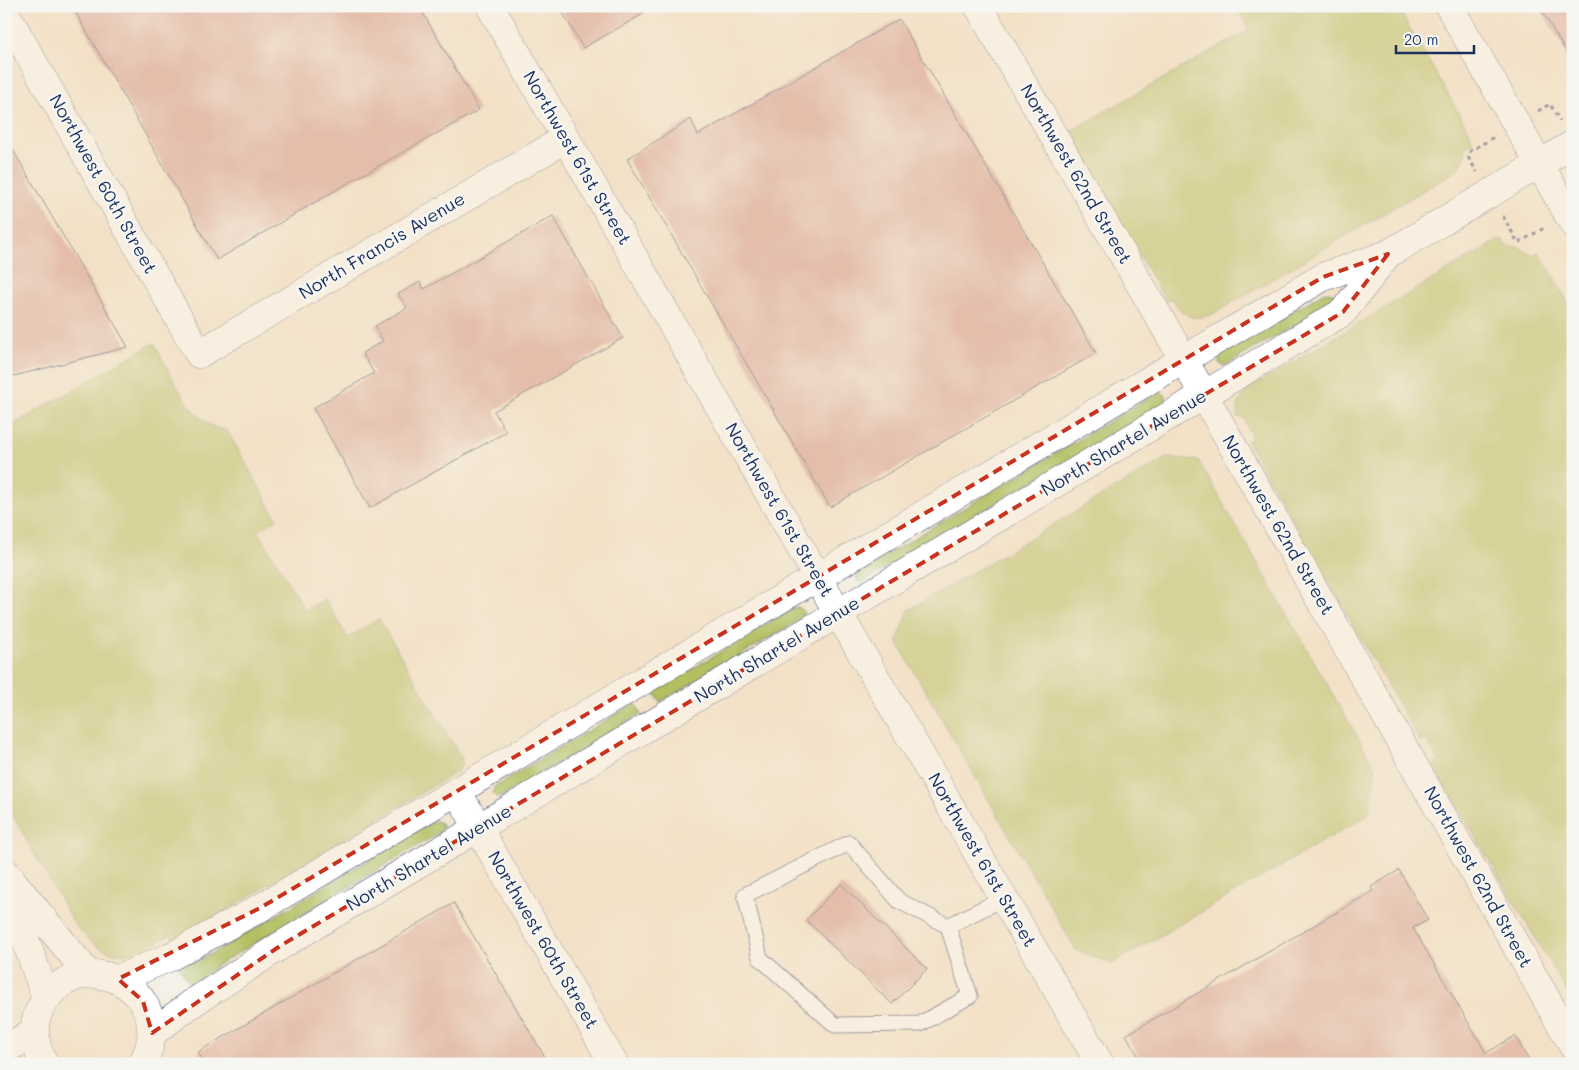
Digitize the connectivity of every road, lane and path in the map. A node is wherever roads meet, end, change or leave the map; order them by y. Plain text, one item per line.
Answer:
1 (490, 6) edge
2 (978, 6) edge
3 (1449, 6) edge
4 (6, 14) edge
5 (566, 139) junction
6 (1573, 144) edge
7 (1539, 164) junction
8 (1573, 223) edge
9 (1388, 254) junction
10 (199, 354) joint
11 (1184, 360) junction
12 (1204, 395) junction
13 (818, 577) junction
14 (839, 614) junction
15 (457, 791) junction
16 (479, 828) junction
17 (6, 872) edge
18 (6, 884) edge
19 (1004, 898) junction
20 (948, 926) junction
21 (88, 974) junction
22 (118, 979) junction
23 (46, 998) junction
24 (35, 1030) junction
25 (1573, 1046) edge
26 (6, 1050) edge
27 (148, 1053) edge
28 (45, 1064) edge
29 (614, 1064) edge
30 (1100, 1064) edge

1 - 5 street, Northwest 61st Street
2 - 11 street, Northwest 62nd Street
3 - 7 street
4 - 10 street, Northwest 60th Street
5 - 10 street, North Francis Avenue
5 - 13 street, Northwest 61st Street
6 - 7 street, North Shartel Avenue
7 - 8 street
7 - 9 street, North Shartel Avenue
9 - 11 street, North Shartel Avenue
9 - 12 street, North Shartel Avenue
11 - 12 street, Northwest 62nd Street
11 - 13 street, North Shartel Avenue
12 - 14 street, North Shartel Avenue
12 - 25 street, Northwest 62nd Street
13 - 14 street, Northwest 61st Street
13 - 15 street, North Shartel Avenue
14 - 16 street, North Shartel Avenue
14 - 19 street, Northwest 61st Street
15 - 16 street, Northwest 60th Street
15 - 22 street, North Shartel Avenue
16 - 27 street, North Shartel Avenue
16 - 29 street, Northwest 60th Street
17 - 21 street
18 - 23 street
19 - 20 lane
19 - 30 street, Northwest 61st Street
20 - 20 lane
21 - 22 street, North Shartel Avenue
21 - 23 street, North Shartel Avenue
22 - 27 street, North Shartel Avenue
23 - 24 street, North Shartel Avenue
24 - 26 street
24 - 28 street, North Shartel Avenue

